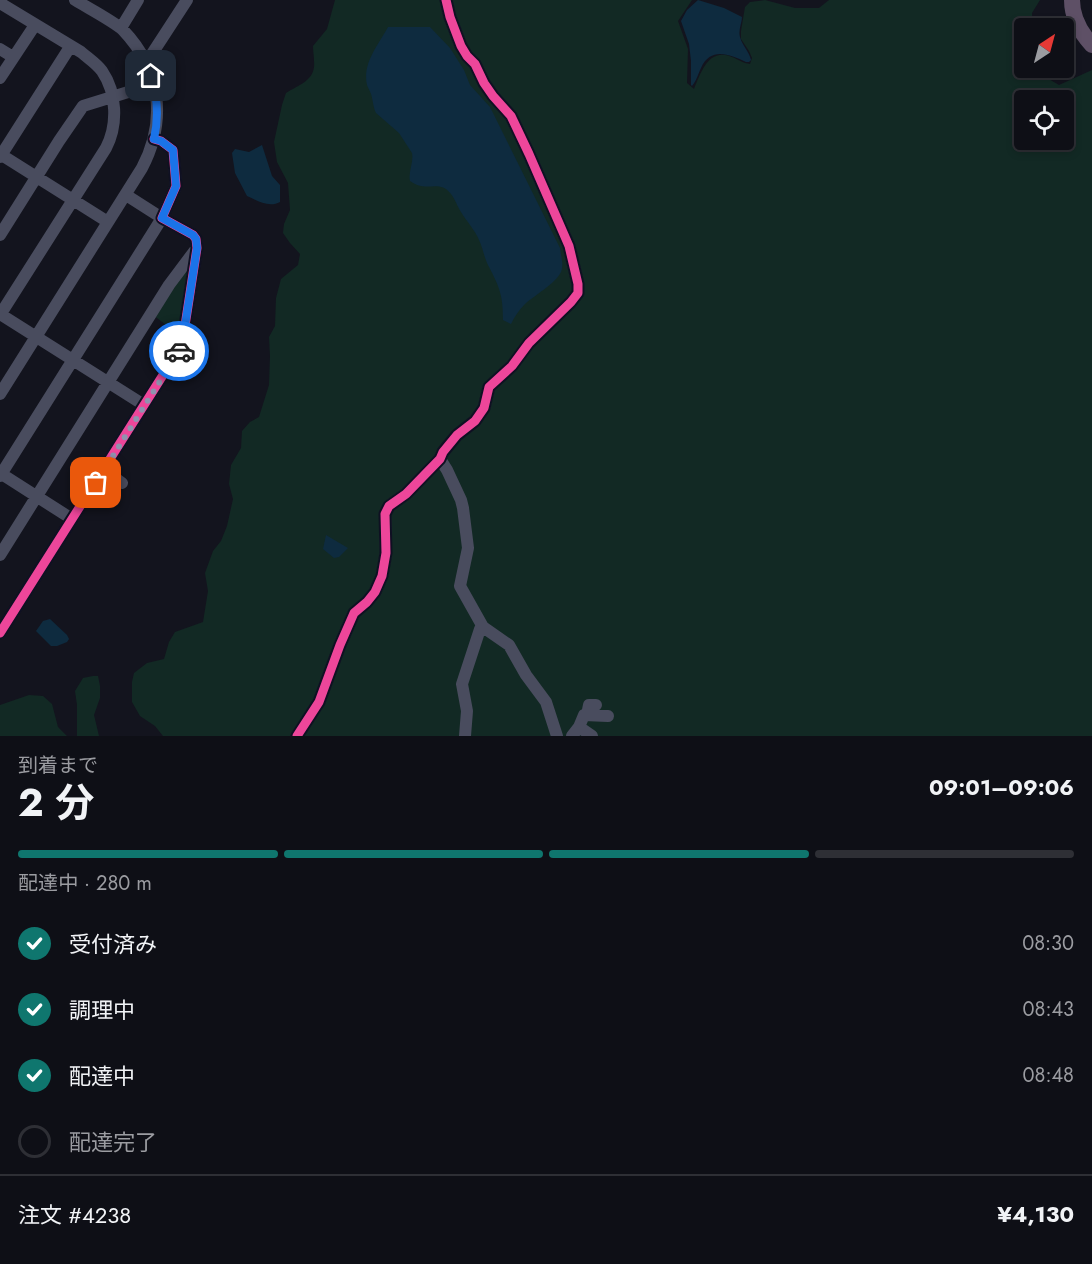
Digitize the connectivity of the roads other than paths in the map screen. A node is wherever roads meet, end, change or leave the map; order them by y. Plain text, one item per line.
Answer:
1 (75, 0) edge
2 (138, 0) edge
3 (187, 0) edge
4 (446, 0) edge
5 (1072, 0) edge
6 (0, 3) edge
7 (35, 24) junction
8 (121, 28) junction
9 (1092, 45) edge
10 (70, 46) junction
11 (0, 49) edge
12 (13, 57) junction
13 (146, 63) junction
14 (0, 78) edge
15 (154, 84) junction
16 (113, 96) junction
17 (154, 139) junction
18 (0, 155) edge
19 (37, 177) junction
20 (126, 195) junction
21 (73, 200) junction
22 (162, 218) junction
23 (108, 222) junction
24 (0, 235) edge
25 (197, 248) junction
26 (0, 314) edge
27 (36, 337) junction
28 (73, 360) junction
29 (109, 382) junction
30 (0, 394) edge
31 (144, 405) junction
32 (440, 459) junction
33 (104, 470) junction
34 (0, 474) edge
35 (122, 483) dead end
36 (37, 496) junction
37 (72, 519) junction
38 (0, 555) edge
39 (483, 627) junction
40 (0, 633) edge
41 (596, 705) dead end
42 (608, 716) dead end
43 (584, 728) edge
44 (297, 736) edge
45 (465, 736) edge
46 (557, 736) edge

1 - 8 street
2 - 8 street
3 - 13 street
4 - 32 street
5 - 9 highway
6 - 7 street
7 - 10 street
7 - 12 street
8 - 13 street
10 - 16 street
10 - 18 street
11 - 12 street
12 - 14 street
13 - 15 street
15 - 16 street
15 - 17 street
16 - 19 street
16 - 21 street
17 - 20 street
17 - 22 street
18 - 19 street
19 - 21 street
19 - 24 street
20 - 22 street
20 - 23 street
21 - 23 street
21 - 26 street
22 - 25 street
22 - 28 street
23 - 27 street
25 - 29 street
25 - 31 street
26 - 27 street
27 - 28 street
27 - 30 street
28 - 29 street
28 - 34 street
29 - 31 street
29 - 36 street
31 - 33 street
32 - 39 street
32 - 44 street
33 - 35 street
33 - 37 street
34 - 36 street
36 - 37 street
36 - 38 street
37 - 40 street
39 - 45 street
39 - 46 street
41 - 43 street
42 - 43 street

